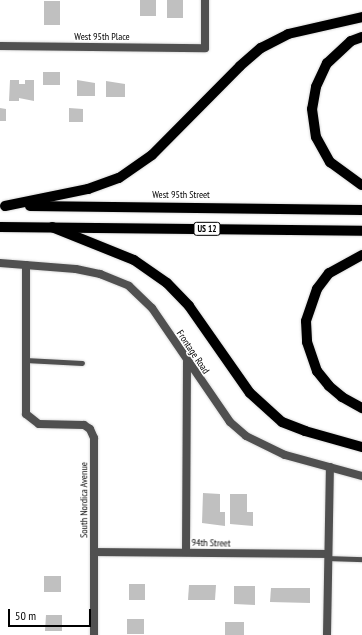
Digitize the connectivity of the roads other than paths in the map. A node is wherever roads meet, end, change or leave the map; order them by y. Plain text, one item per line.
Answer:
1 (205, 0) edge
2 (362, 17) edge
3 (362, 37) edge
4 (0, 46) edge
5 (362, 185) edge
6 (2, 206) edge
7 (362, 210) edge
8 (0, 227) edge
9 (52, 227) junction
10 (362, 231) edge
11 (362, 256) edge
12 (0, 263) edge
13 (26, 265) junction
14 (25, 360) junction
15 (187, 362) junction
16 (82, 363) dead end
17 (362, 408) edge
18 (362, 447) edge
19 (330, 467) junction
20 (362, 476) edge
21 (94, 552) junction
22 (186, 552) junction
23 (328, 556) junction
24 (362, 559) edge
25 (94, 635) edge
26 (327, 635) edge

1 - 4 street, West 95th Place
2 - 6 main road
3 - 5 main road
6 - 7 main road, West 95th Street / US 12
8 - 9 main road, US 12
9 - 10 main road, US 12
9 - 18 main road
11 - 17 main road
12 - 13 street, Frontage Road
13 - 14 street
13 - 15 street, Frontage Road
14 - 16 lane
14 - 21 street, South Nordica Avenue
15 - 19 street, Frontage Road
15 - 22 street
19 - 20 street, Frontage Road
19 - 23 street
21 - 22 street, 94th Street
21 - 25 street, South Nordica Avenue
22 - 23 street, 94th Street
23 - 24 lane
23 - 26 street

